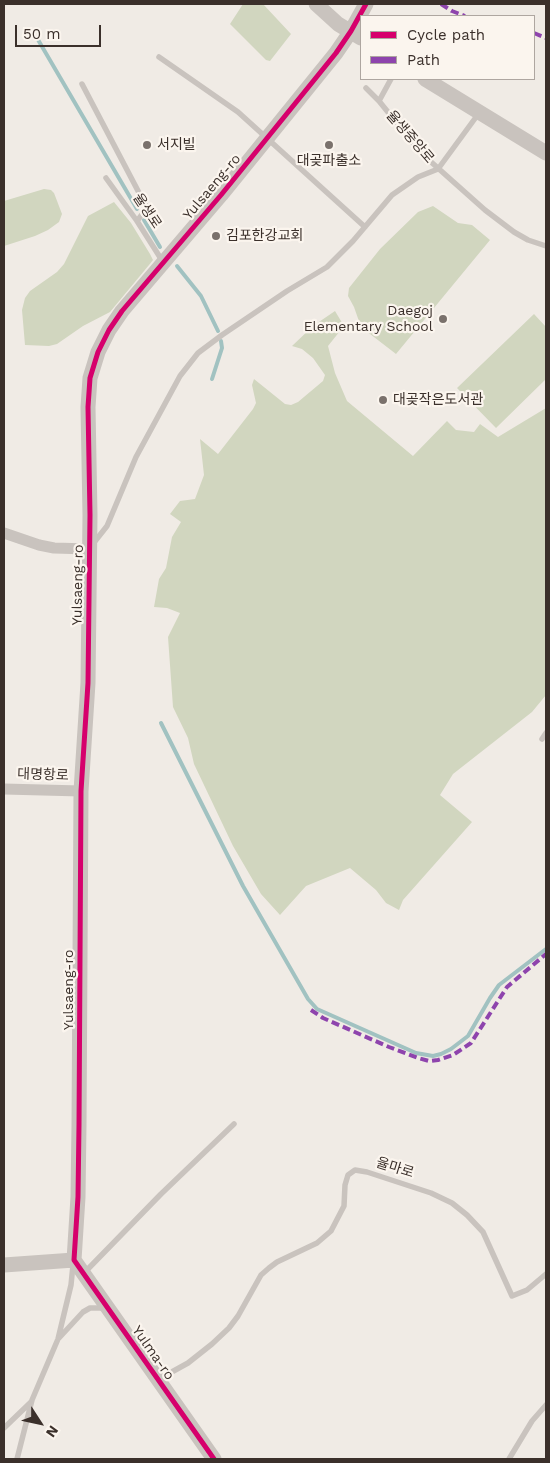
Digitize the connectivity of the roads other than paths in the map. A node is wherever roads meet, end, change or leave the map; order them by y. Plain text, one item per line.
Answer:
1 (316, 4) edge
2 (360, 23) edge
3 (356, 35) edge
4 (159, 57) dead end
5 (390, 80) edge
6 (427, 80) edge
7 (82, 84) dead end
8 (366, 88) dead end
9 (379, 101) junction
10 (479, 113) junction
11 (266, 138) junction
12 (546, 153) edge
13 (438, 170) junction
14 (106, 178) dead end
15 (137, 221) junction
16 (365, 227) junction
17 (546, 246) edge
18 (163, 262) junction
19 (8, 535) edge
20 (89, 549) junction
21 (546, 733) edge
22 (542, 739) dead end
23 (4, 789) edge
24 (81, 792) junction
25 (234, 1124) dead end
26 (4, 1255) edge
27 (74, 1260) junction
28 (23, 1264) junction
29 (4, 1265) edge
30 (4, 1271) edge
31 (83, 1274) junction
32 (546, 1274) edge
33 (106, 1308) junction
34 (58, 1339) junction
35 (158, 1380) junction
36 (32, 1400) junction
37 (546, 1405) edge
38 (4, 1428) edge
39 (17, 1459) edge
40 (214, 1459) edge
41 (509, 1459) edge

1 - 3 street
2 - 3 street, Yulsaeng-ro
3 - 11 street, Yulsaeng-ro
4 - 11 lane
5 - 9 lane, 율생중앙로
6 - 10 street
7 - 15 lane
8 - 9 lane
9 - 13 lane, 율생중앙로
10 - 12 street
10 - 13 lane
11 - 16 lane
11 - 18 street, Yulsaeng-ro
13 - 16 lane
13 - 17 lane, 율생중앙로
14 - 15 lane, 율생로
15 - 18 lane, 율생로
16 - 20 lane
18 - 20 street, Yulsaeng-ro
19 - 20 street
20 - 24 street, Yulsaeng-ro
21 - 22 lane
23 - 24 street, 대명항로
24 - 27 street, Yulsaeng-ro
25 - 31 lane
26 - 28 street
27 - 28 street
27 - 31 street, Yulma-ro
27 - 34 lane
28 - 29 street
28 - 30 street
31 - 33 street, Yulma-ro
32 - 35 lane, 율마로
33 - 34 lane
33 - 35 street, Yulma-ro
34 - 36 lane
35 - 40 street, Yulma-ro
36 - 38 lane
36 - 39 lane
37 - 41 lane

